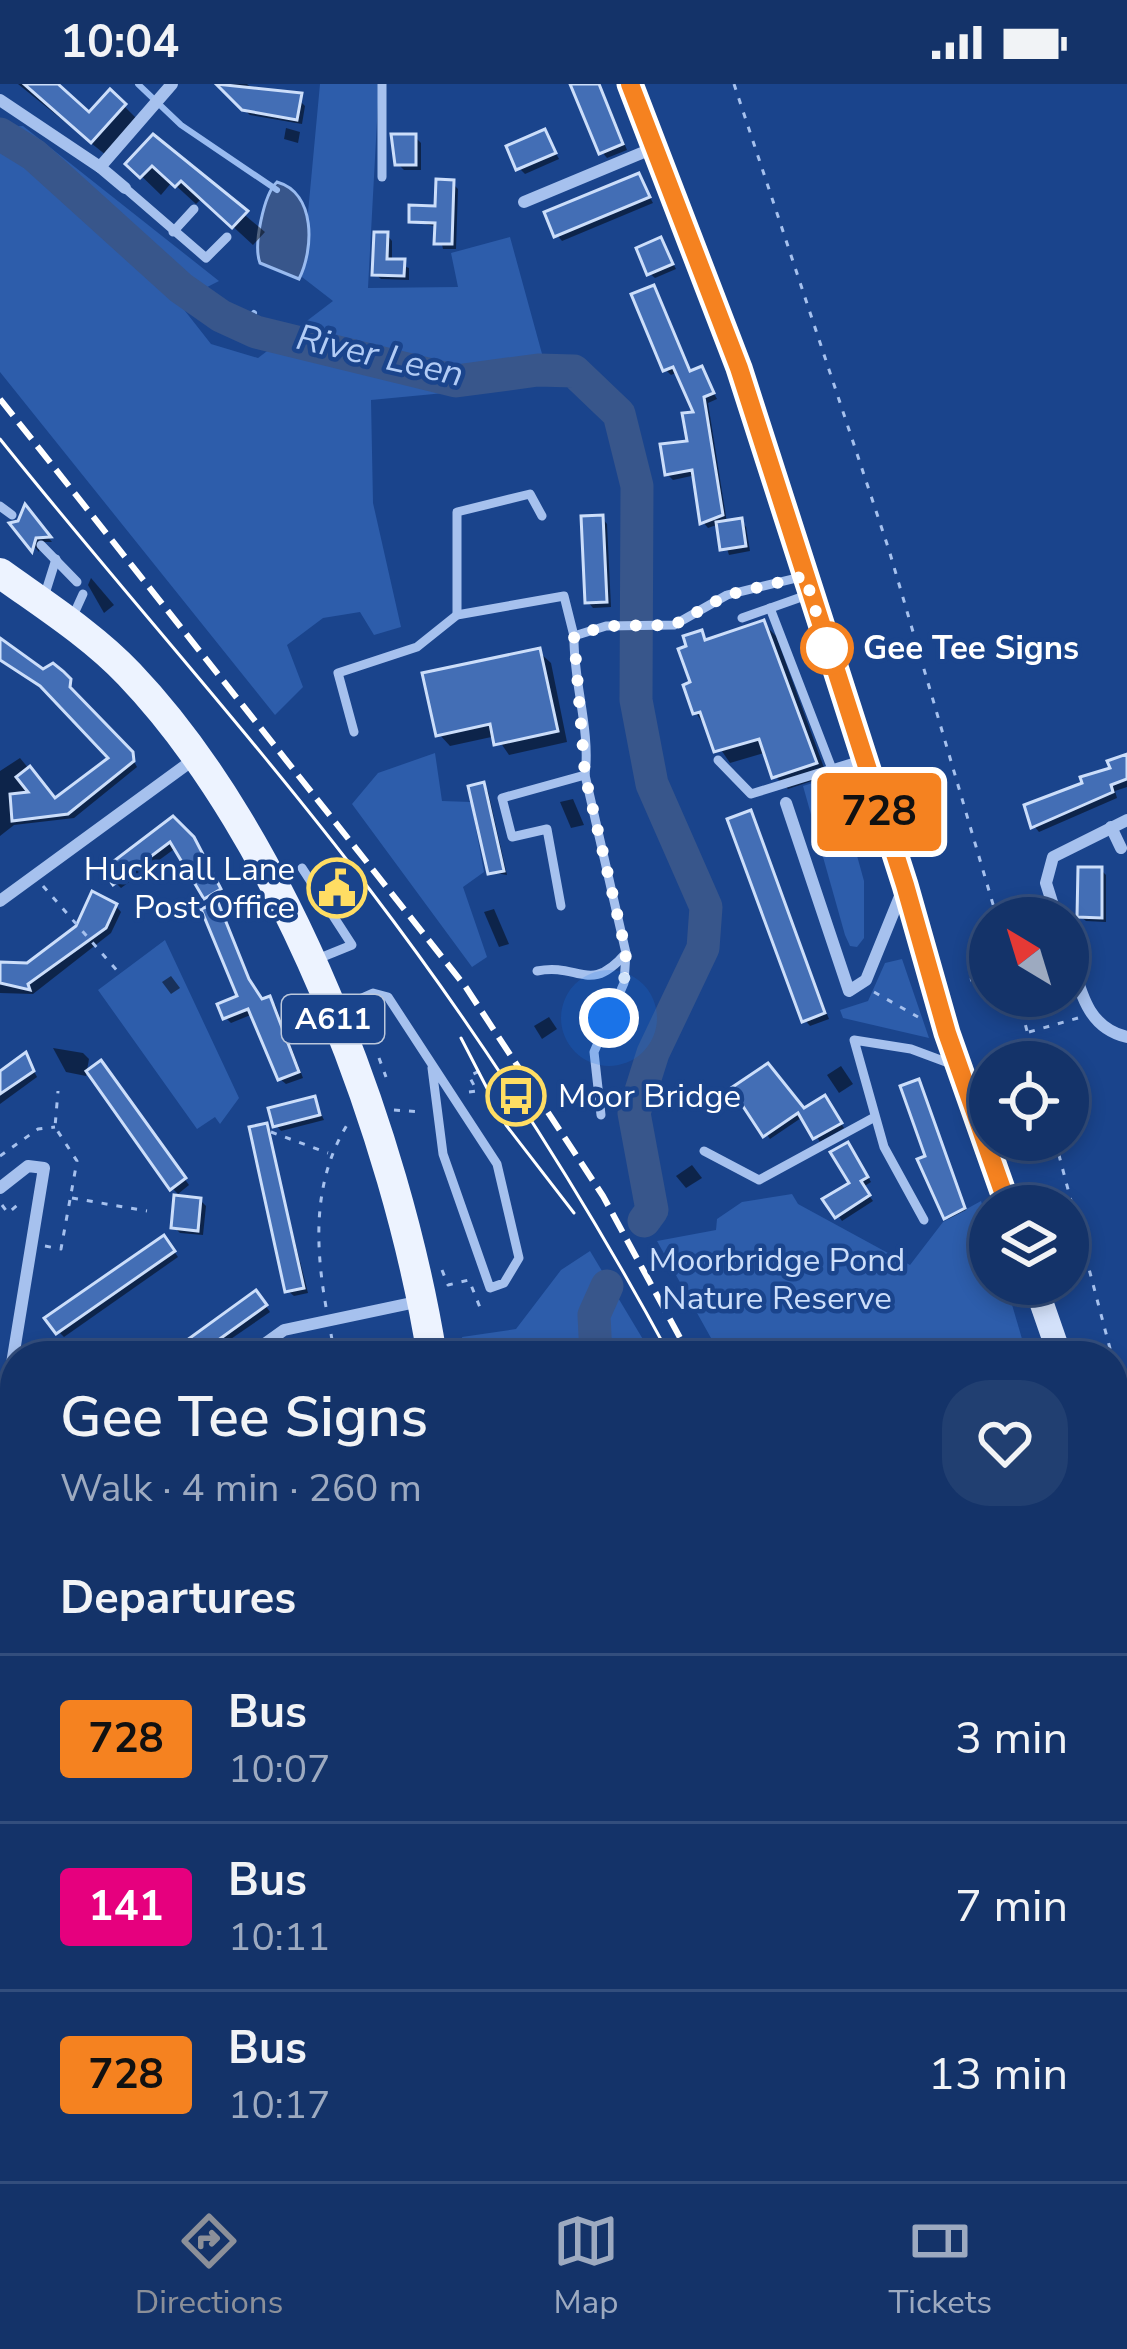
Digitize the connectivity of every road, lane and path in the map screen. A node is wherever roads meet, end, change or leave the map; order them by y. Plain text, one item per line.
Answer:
1 (172, 84) edge
2 (382, 84) edge
3 (631, 84) edge
4 (734, 84) edge
5 (0, 100) edge
6 (657, 146) junction
7 (100, 167) junction
8 (382, 177) dead end
9 (125, 188) joint
10 (524, 202) dead end
11 (194, 209) dead end
12 (173, 232) junction
13 (226, 236) dead end
14 (0, 506) edge
15 (12, 514) dead end
16 (542, 516) dead end
17 (41, 545) dead end
18 (56, 559) junction
19 (0, 573) edge
20 (77, 582) dead end
21 (808, 585) junction
22 (83, 594) dead end
23 (43, 604) junction
24 (770, 608) junction
25 (458, 615) junction
26 (742, 618) dead end
27 (69, 623) junction
28 (574, 636) junction
29 (354, 732) dead end
30 (197, 757) junction
31 (718, 760) dead end
32 (861, 760) junction
33 (832, 769) junction
34 (585, 775) junction
35 (786, 803) dead end
36 (1127, 820) edge
37 (1112, 827) junction
38 (1121, 848) dead end
39 (302, 868) dead end
40 (33, 877) junction
41 (905, 885) junction
42 (991, 897) edge
43 (1051, 897) edge
44 (0, 901) edge
45 (560, 906) dead end
46 (626, 952) junction
47 (310, 962) junction
48 (537, 971) dead end
49 (120, 974) dead end
50 (862, 986) junction
51 (1089, 1011) edge
52 (330, 1012) junction
53 (1090, 1014) junction
54 (1024, 1017) edge
55 (947, 1033) junction
56 (1028, 1033) junction
57 (1127, 1037) edge
58 (1030, 1041) edge
59 (373, 1043) dead end
60 (959, 1067) junction
61 (432, 1068) junction
62 (482, 1070) dead end
63 (58, 1090) dead end
64 (379, 1099) junction
65 (457, 1100) junction
66 (441, 1113) junction
67 (601, 1115) dead end
68 (873, 1118) junction
69 (55, 1127) junction
70 (272, 1132) dead end
71 (704, 1151) dead end
72 (329, 1154) junction
73 (0, 1156) edge
74 (1060, 1161) edge
75 (1000, 1185) edge
76 (41, 1186) junction
77 (0, 1187) edge
78 (70, 1198) junction
79 (0, 1202) edge
80 (147, 1211) dead end
81 (924, 1220) dead end
82 (32, 1243) junction
83 (435, 1293) junction
84 (1042, 1305) edge
85 (481, 1310) dead end
86 (328, 1320) junction
87 (16, 1341) edge
88 (269, 1341) edge
89 (332, 1341) edge
90 (433, 1341) edge
91 (1055, 1341) edge
92 (1107, 1341) edge

1 - 7 street
2 - 8 lane
3 - 6 main road
4 - 42 path
5 - 7 street
6 - 10 street
6 - 21 main road
7 - 9 street
9 - 12 lane
11 - 12 lane
12 - 13 lane
14 - 15 lane
16 - 25 lane
17 - 18 lane
18 - 20 lane
18 - 23 lane
19 - 23 main road, A611
21 - 24 lane
21 - 28 lane
21 - 32 main road
22 - 27 lane
23 - 27 main road, A611
24 - 26 lane
24 - 33 lane
25 - 28 lane
25 - 29 lane
27 - 30 main road, A611
28 - 34 lane
30 - 40 street
30 - 47 main road, A611
31 - 33 lane
32 - 33 lane
32 - 41 main road
34 - 45 lane
34 - 46 lane
35 - 50 street
36 - 37 street
37 - 38 street
37 - 43 street
39 - 47 lane
40 - 44 street
40 - 49 path
41 - 50 street
41 - 55 main road
46 - 48 lane
46 - 67 lane
47 - 52 main road, A611
50 - 55 path
51 - 53 street
52 - 61 lane
52 - 64 main road, A611
53 - 56 path
53 - 57 street
54 - 56 path
55 - 60 main road
56 - 58 path
59 - 64 path
60 - 68 lane
60 - 75 main road
61 - 65 lane
61 - 66 lane
62 - 65 path
63 - 69 path
64 - 66 path
64 - 72 path
64 - 83 main road, A611
65 - 66 lane
65 - 66 lane
68 - 71 lane
68 - 81 lane
69 - 73 path
69 - 78 path
70 - 72 path
72 - 86 path
74 - 92 path
76 - 77 street
76 - 79 path
76 - 82 street
78 - 80 path
78 - 82 path
82 - 87 street
83 - 85 path
83 - 86 street
83 - 90 main road, A611
84 - 91 main road
86 - 88 street
86 - 89 path

